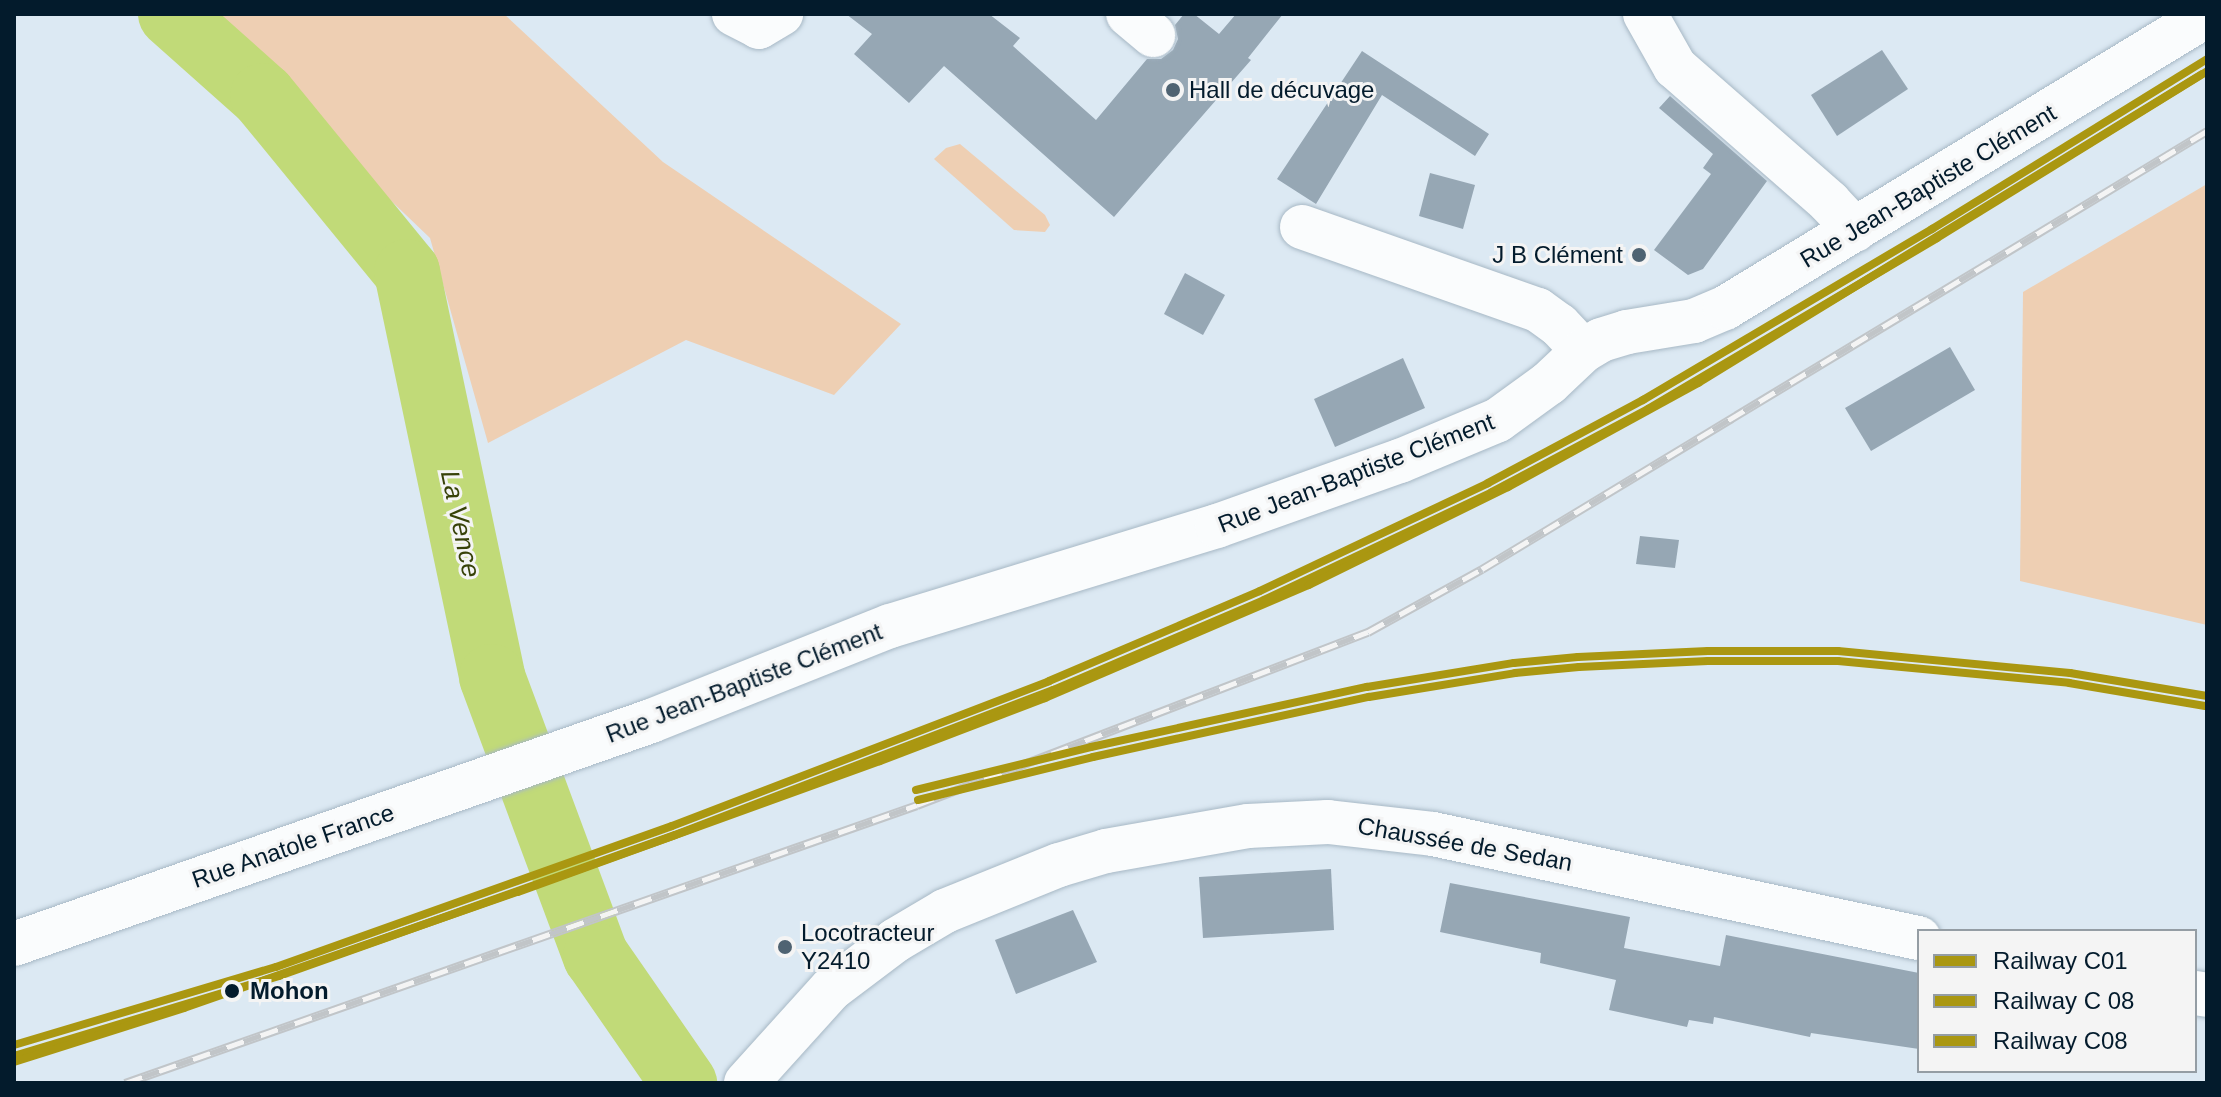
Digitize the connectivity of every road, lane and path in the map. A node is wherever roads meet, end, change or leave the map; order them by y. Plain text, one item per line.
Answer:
1 (734, 14) edge
2 (781, 14) edge
3 (1645, 14) edge
4 (2207, 15) edge
5 (1302, 227) dead end
6 (1855, 230) junction
7 (1583, 351) junction
8 (572, 749) joint
9 (1917, 938) edge
10 (14, 944) edge
11 (746, 1083) edge

1 - 2 street
3 - 6 street
4 - 6 street, Rue Jean-Baptiste Clément
5 - 7 street
6 - 7 street, Rue Jean-Baptiste Clément
7 - 8 street, Rue Jean-Baptiste Clément
8 - 10 street, Rue Anatole France
9 - 11 street, Chaussée de Sedan

